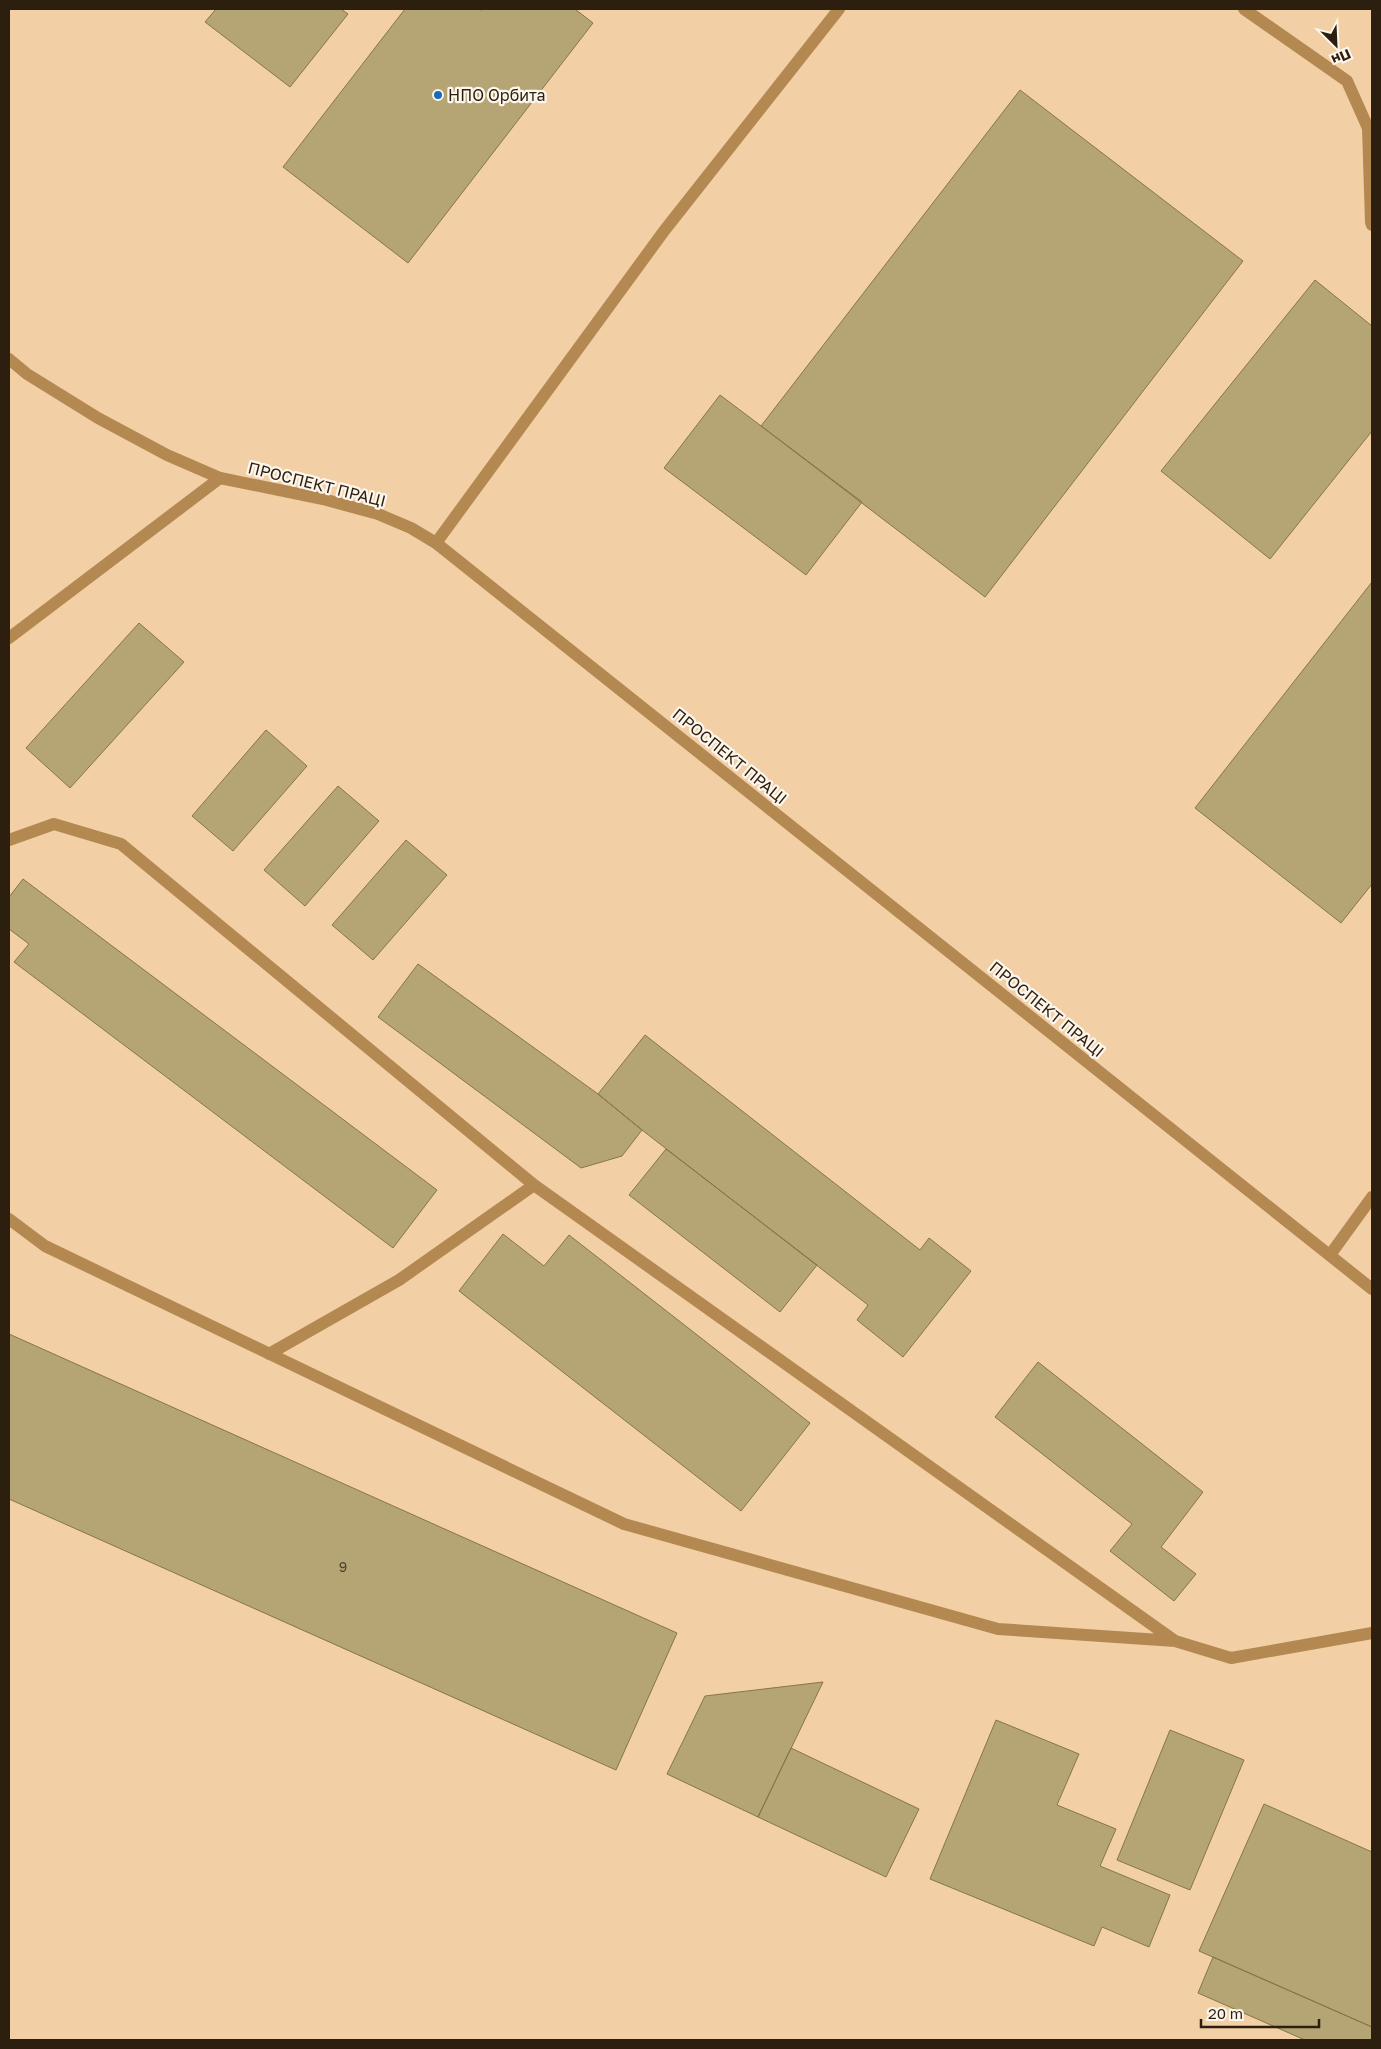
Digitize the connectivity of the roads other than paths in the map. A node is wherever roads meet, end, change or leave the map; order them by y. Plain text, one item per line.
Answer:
1 (839, 9) edge
2 (1244, 9) edge
3 (1372, 225) edge
4 (9, 359) edge
5 (220, 478) junction
6 (436, 543) junction
7 (9, 638) edge
8 (9, 840) edge
9 (534, 1185) junction
10 (1372, 1197) edge
11 (9, 1219) edge
12 (1330, 1255) junction
13 (1372, 1288) edge
14 (269, 1354) junction
15 (1372, 1633) edge
16 (1175, 1641) junction

1 - 6 street
2 - 3 street
4 - 5 street, ПРОСПЕКТ ПРАЦІ
5 - 6 street, ПРОСПЕКТ ПРАЦІ
5 - 7 street
6 - 12 street, ПРОСПЕКТ ПРАЦІ
8 - 9 street
9 - 14 street
9 - 16 street
10 - 12 street
11 - 14 street
12 - 13 street, ПРОСПЕКТ ПРАЦІ
14 - 16 street
15 - 16 street

